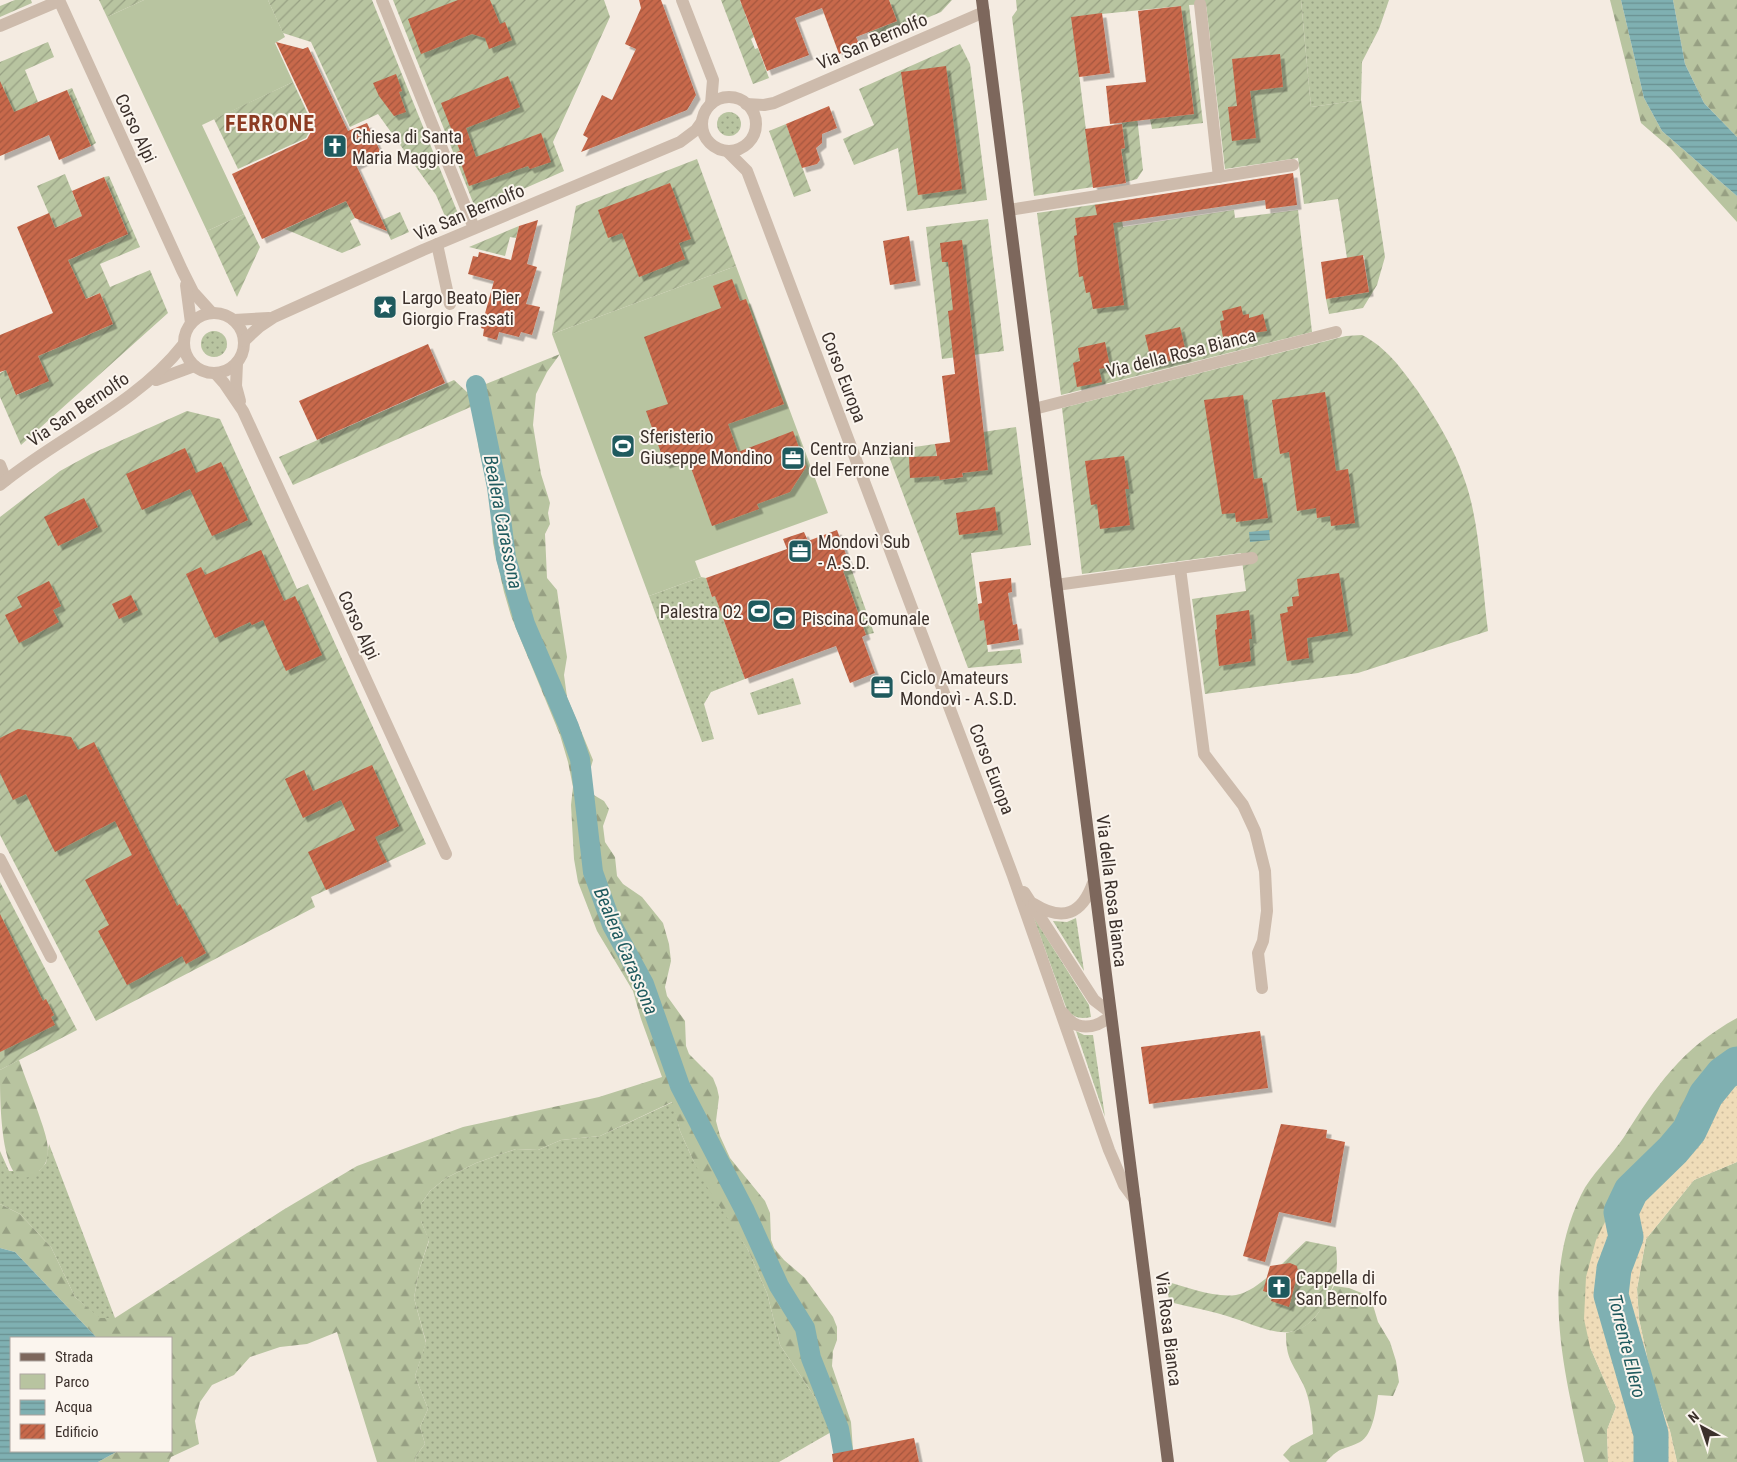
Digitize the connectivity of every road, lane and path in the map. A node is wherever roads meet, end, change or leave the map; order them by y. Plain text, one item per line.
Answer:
1 (382, 0) edge
2 (682, 0) edge
3 (59, 1) edge
4 (1200, 4) dead end
5 (983, 6) edge
6 (0, 26) edge
7 (712, 80) junction
8 (731, 97) junction
9 (774, 103) junction
10 (711, 104) junction
11 (746, 104) junction
12 (701, 123) junction
13 (756, 124) junction
14 (680, 142) junction
15 (748, 143) junction
16 (710, 144) junction
17 (727, 151) junction
18 (1294, 165) dead end
19 (747, 170) junction
20 (1219, 177) junction
21 (1009, 210) junction
22 (474, 228) junction
23 (437, 244) junction
24 (182, 270) junction
25 (450, 304) dead end
26 (212, 313) junction
27 (274, 317) junction
28 (234, 320) junction
29 (191, 323) junction
30 (1336, 332) dead end
31 (244, 341) junction
32 (184, 345) junction
33 (237, 363) junction
34 (194, 366) junction
35 (216, 374) junction
36 (144, 385) junction
37 (1034, 409) junction
38 (242, 411) junction
39 (0, 465) edge
40 (3, 483) edge
41 (1252, 558) dead end
42 (1180, 568) junction
43 (1056, 585) junction
44 (446, 854) dead end
45 (0, 859) edge
46 (1013, 876) junction
47 (1093, 883) junction
48 (1031, 902) junction
49 (51, 957) dead end
50 (1262, 988) dead end
51 (1060, 1009) junction
52 (1111, 1014) junction
53 (1135, 1200) junction
54 (1168, 1462) edge

1 - 22 street
2 - 7 street
3 - 6 street
3 - 24 street, Corso Alpi
4 - 20 street
5 - 9 street, Via San Bernolfo
5 - 21 main road, Via della Rosa Bianca
7 - 8 street
7 - 10 street
8 - 10 street
8 - 11 street
9 - 11 street, Via San Bernolfo
9 - 13 street, Via San Bernolfo
10 - 12 street
11 - 13 street
12 - 14 street, Via San Bernolfo
12 - 16 street
13 - 15 street, Corso Europa
14 - 16 street, Via San Bernolfo
14 - 22 street, Via San Bernolfo
15 - 17 street
15 - 19 street, Corso Europa
16 - 17 street, Corso Europa
17 - 19 street, Corso Europa
18 - 20 street
19 - 46 street, Corso Europa
20 - 21 street
21 - 37 main road, Via della Rosa Bianca
22 - 23 street, Via San Bernolfo
23 - 25 street
23 - 27 street, Via San Bernolfo
24 - 26 street, Corso Alpi
24 - 29 street, Corso Alpi
26 - 28 street, Via San Bernolfo
26 - 29 street
27 - 28 street, Via San Bernolfo
27 - 31 street, Via San Bernolfo
28 - 31 street
29 - 32 street, Via San Bernolfo
30 - 37 street, Via della Rosa Bianca
31 - 33 street
32 - 34 street
32 - 36 street, Via San Bernolfo
33 - 35 street
33 - 38 street, Corso Alpi
34 - 35 street
34 - 36 street, Via San Bernolfo
35 - 38 street, Corso Alpi
36 - 40 street, Via San Bernolfo
37 - 43 main road, Via della Rosa Bianca
38 - 44 street, Corso Alpi
39 - 40 street, Via San Bernolfo
41 - 42 street
42 - 43 street
42 - 50 street
43 - 47 main road, Via della Rosa Bianca
45 - 49 street
46 - 48 street, Corso Europa
46 - 51 street, Corso Europa
47 - 48 street, Corso Europa
47 - 52 main road, Via della Rosa Bianca
48 - 52 street, Corso Europa
51 - 52 street
51 - 53 street, Corso Europa
52 - 53 main road, Via della Rosa Bianca
53 - 54 main road, Via Rosa Bianca

